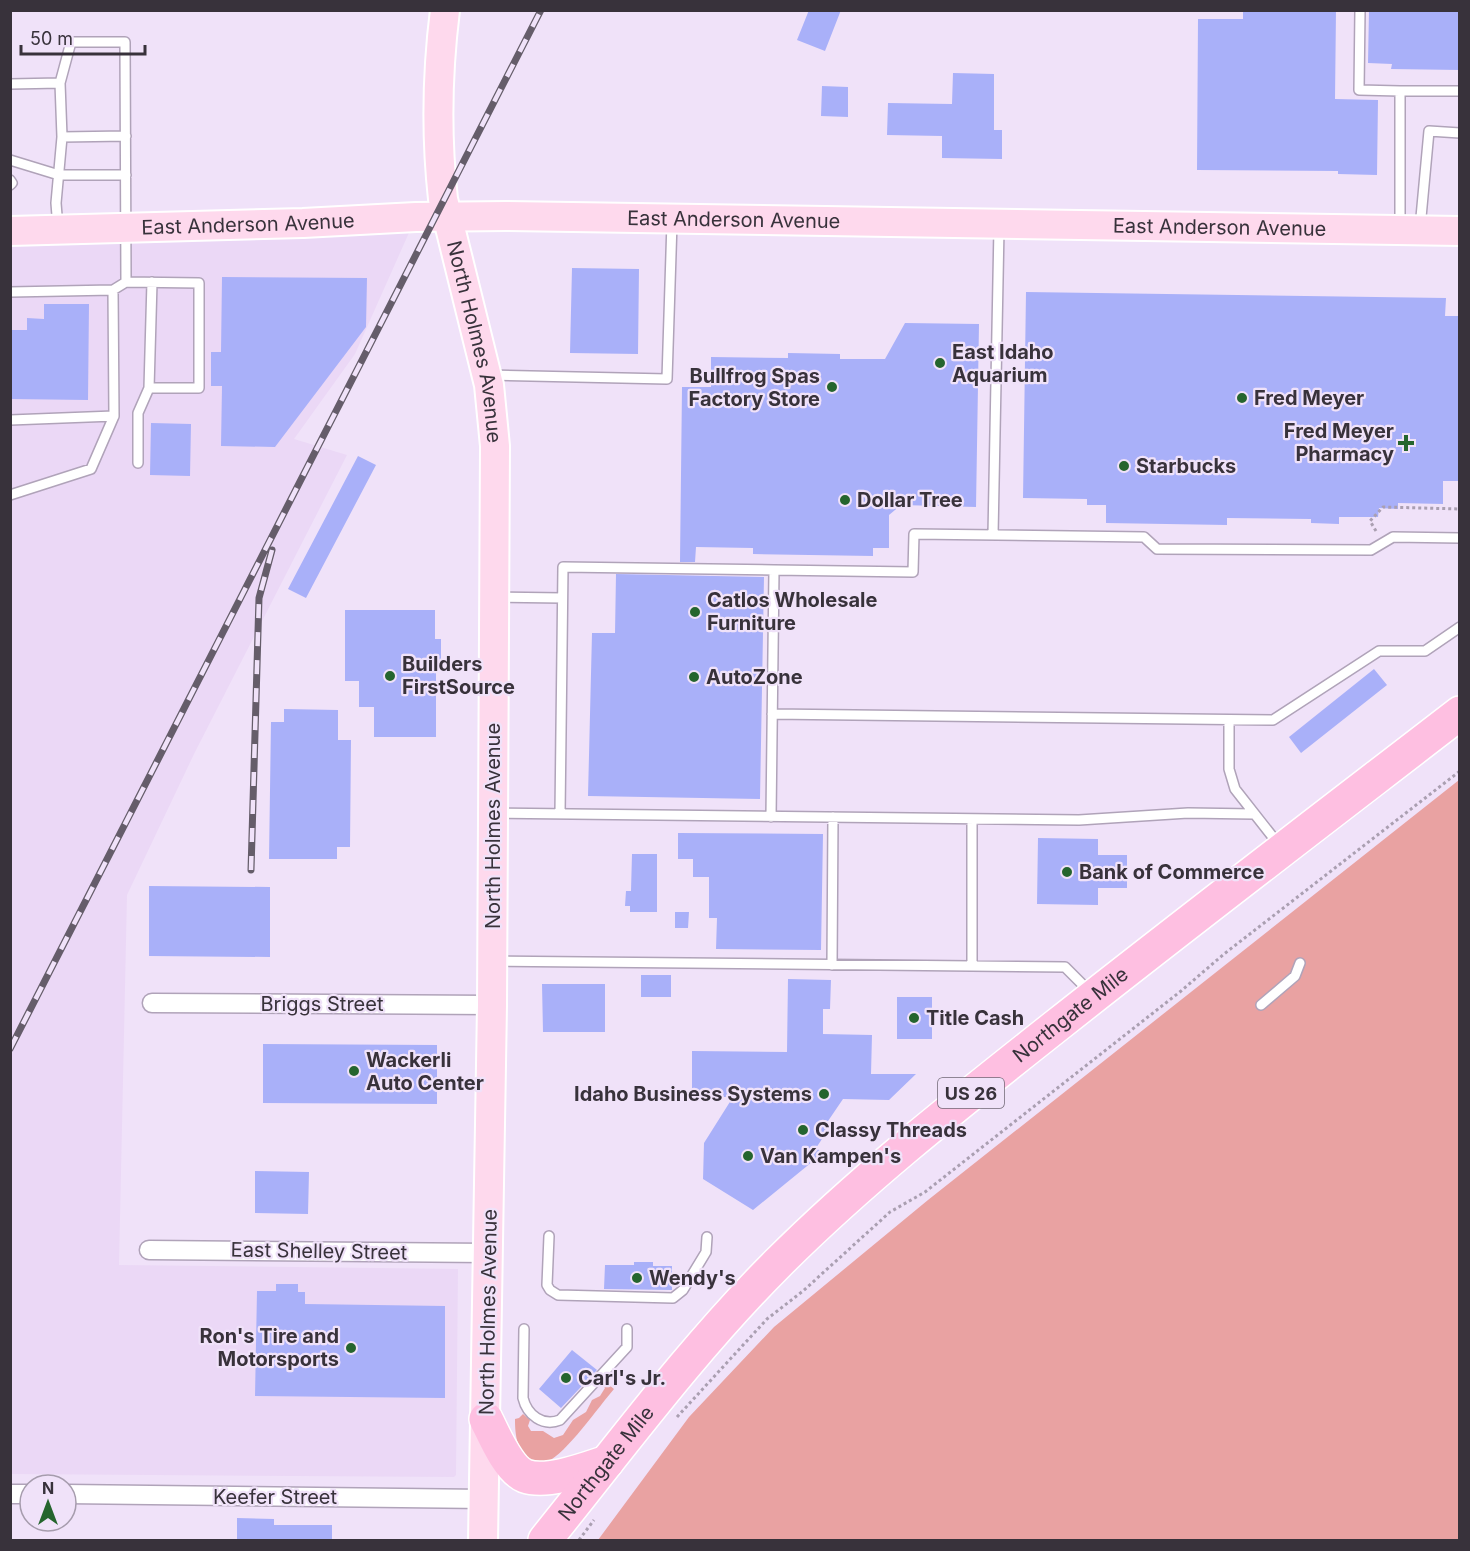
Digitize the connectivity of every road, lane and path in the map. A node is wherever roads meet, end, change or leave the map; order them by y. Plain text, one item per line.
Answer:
1 (445, 10) edge
2 (1360, 10) edge
3 (60, 83) junction
4 (10, 84) edge
5 (1400, 91) junction
6 (1460, 91) edge
7 (1460, 133) edge
8 (126, 136) junction
9 (62, 137) junction
10 (10, 160) edge
11 (59, 175) junction
12 (126, 175) junction
13 (10, 180) edge
14 (10, 185) edge
15 (448, 217) junction
16 (672, 218) junction
17 (999, 224) junction
18 (126, 229) junction
19 (1410, 230) junction
20 (10, 231) edge
21 (58, 231) junction
22 (1460, 231) edge
23 (126, 282) junction
24 (152, 282) junction
25 (114, 290) junction
26 (10, 292) edge
27 (487, 375) junction
28 (149, 387) junction
29 (114, 416) junction
30 (10, 420) edge
31 (138, 463) dead end
32 (10, 495) edge
33 (1460, 509) edge
34 (1376, 531) dead end
35 (993, 535) junction
36 (1460, 538) edge
37 (774, 570) junction
38 (495, 597) junction
39 (562, 598) junction
40 (1460, 627) edge
41 (1460, 713) edge
42 (772, 714) junction
43 (1229, 720) junction
44 (1460, 771) edge
45 (493, 813) junction
46 (560, 814) junction
47 (1254, 814) junction
48 (771, 817) junction
49 (833, 818) junction
50 (972, 819) junction
51 (1282, 851) junction
52 (492, 961) junction
53 (1300, 963) dead end
54 (832, 964) junction
55 (972, 966) junction
56 (1093, 997) junction
57 (152, 1003) dead end
58 (492, 1005) junction
59 (1261, 1005) dead end
60 (549, 1236) dead end
61 (707, 1237) dead end
62 (149, 1250) dead end
63 (489, 1253) junction
64 (524, 1329) dead end
65 (627, 1329) dead end
66 (676, 1418) dead end
67 (486, 1419) junction
68 (607, 1462) junction
69 (78, 1494) edge
70 (485, 1499) junction
71 (483, 1540) edge
72 (545, 1540) edge

1 - 15 main road, North Holmes Avenue
2 - 5 lane
3 - 4 lane
3 - 8 lane
3 - 9 lane
5 - 6 lane
5 - 19 lane
7 - 19 lane
8 - 9 lane
8 - 12 lane
9 - 11 lane
10 - 11 lane
11 - 12 lane
11 - 21 lane
12 - 18 lane
13 - 14 lane
15 - 16 main road, East Anderson Avenue
15 - 18 main road, East Anderson Avenue
15 - 27 main road, North Holmes Avenue
16 - 17 main road, East Anderson Avenue
16 - 27 lane
17 - 19 main road, East Anderson Avenue
17 - 35 lane
18 - 21 main road, East Anderson Avenue
18 - 23 lane
19 - 22 main road, East Anderson Avenue
20 - 21 main road, East Anderson Avenue
23 - 24 lane
23 - 25 lane
24 - 28 lane
24 - 28 lane
25 - 26 lane
25 - 29 lane
27 - 38 main road, North Holmes Avenue
28 - 31 lane
29 - 30 lane
29 - 32 lane
33 - 34 path
35 - 36 lane
35 - 37 lane
37 - 39 lane
37 - 42 lane
38 - 39 lane
38 - 45 main road, North Holmes Avenue
39 - 46 lane
40 - 43 lane
41 - 51 highway, Northgate Mile / US 26
42 - 43 lane
42 - 48 lane
43 - 47 lane
44 - 66 path
45 - 46 lane
45 - 52 main road, North Holmes Avenue
46 - 48 lane
47 - 50 lane
47 - 51 lane
48 - 49 lane
49 - 50 lane
49 - 54 lane
50 - 55 lane
51 - 56 highway, Northgate Mile / US 26
52 - 54 lane
52 - 58 main road, North Holmes Avenue
53 - 59 lane
54 - 55 lane
55 - 56 lane
56 - 68 highway, Northgate Mile / US 26
57 - 58 street, Briggs Street
58 - 63 main road, North Holmes Avenue
60 - 61 lane
62 - 63 street, East Shelley Street
63 - 67 main road, North Holmes Avenue
64 - 65 lane
67 - 68 highway
67 - 70 main road, North Holmes Avenue
68 - 72 highway, Northgate Mile / US 26
69 - 70 street, Keefer Street
70 - 71 main road, North Holmes Avenue

